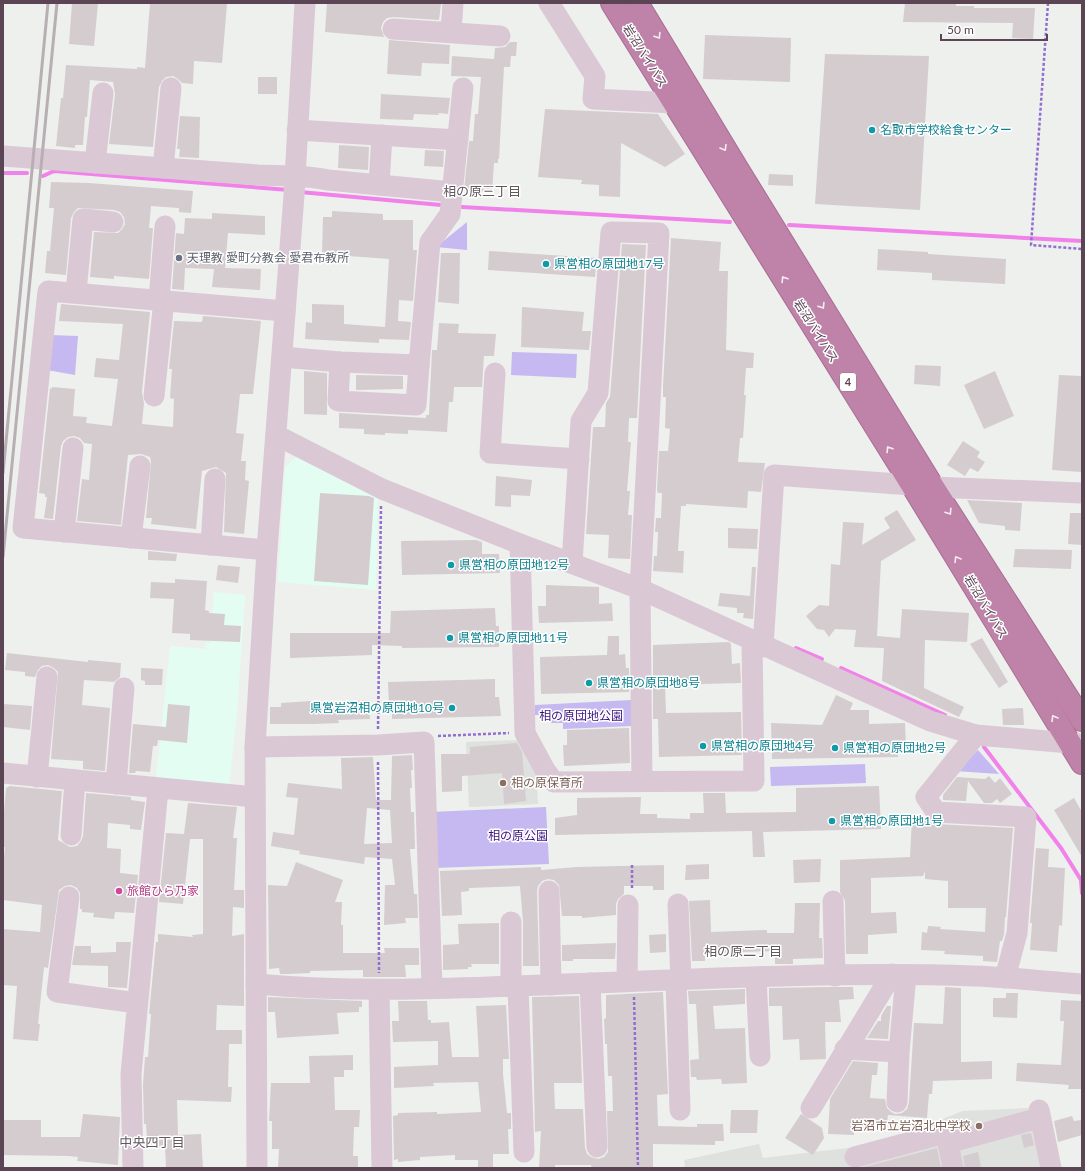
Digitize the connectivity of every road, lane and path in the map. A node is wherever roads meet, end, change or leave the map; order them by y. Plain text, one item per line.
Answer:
1 (305, 3) edge
2 (453, 3) edge
3 (549, 3) edge
4 (612, 3) edge
5 (637, 3) edge
6 (1048, 3) edge
7 (393, 29) dead end
8 (451, 32) junction
9 (500, 36) dead end
10 (171, 88) dead end
11 (462, 88) dead end
12 (103, 93) dead end
13 (674, 103) junction
14 (297, 130) junction
15 (382, 135) junction
16 (458, 140) junction
17 (3, 156) edge
18 (95, 163) junction
19 (164, 168) junction
20 (379, 185) junction
21 (294, 186) junction
22 (452, 192) junction
23 (113, 222) dead end
24 (165, 226) dead end
25 (1082, 249) edge
26 (76, 292) junction
27 (162, 300) junction
28 (285, 311) junction
29 (282, 357) junction
30 (340, 362) junction
31 (419, 365) junction
32 (495, 373) dead end
33 (154, 396) dead end
34 (276, 435) junction
35 (73, 448) dead end
36 (579, 459) junction
37 (140, 466) dead end
38 (215, 479) dead end
39 (912, 485) junction
40 (934, 487) junction
41 (382, 490) junction
42 (1082, 493) edge
43 (64, 532) junction
44 (131, 538) junction
45 (520, 544) junction
46 (211, 545) junction
47 (267, 550) junction
48 (572, 563) junction
49 (640, 589) junction
50 (758, 644) junction
51 (47, 677) dead end
52 (124, 688) dead end
53 (1082, 720) edge
54 (525, 733) junction
55 (976, 735) junction
56 (424, 742) junction
57 (1076, 744) edge
58 (378, 745) junction
59 (255, 747) junction
60 (1082, 763) edge
61 (3, 773) edge
62 (37, 777) junction
63 (75, 780) junction
64 (642, 781) junction
65 (116, 784) junction
66 (158, 789) junction
67 (254, 797) junction
68 (71, 835) dead end
69 (549, 891) dead end
70 (69, 897) dead end
71 (833, 901) dead end
72 (678, 904) dead end
73 (628, 905) dead end
74 (512, 922) dead end
75 (899, 974) junction
76 (835, 976) junction
77 (756, 978) junction
78 (1005, 978) junction
79 (630, 981) junction
80 (678, 981) junction
81 (590, 983) junction
82 (256, 984) junction
83 (1082, 984) edge
84 (550, 985) junction
85 (515, 987) junction
86 (432, 988) junction
87 (379, 990) junction
88 (137, 1003) junction
89 (845, 1049) junction
90 (899, 1052) junction
91 (760, 1056) dead end
92 (897, 1102) dead end
93 (811, 1108) dead end
94 (680, 1110) dead end
95 (948, 1143) junction
96 (597, 1147) dead end
97 (524, 1152) dead end
98 (855, 1156) dead end
99 (133, 1168) edge
100 (257, 1168) edge
101 (382, 1168) edge
102 (638, 1168) edge
103 (953, 1168) edge
104 (1051, 1168) edge

1 - 14 street
2 - 8 street
3 - 13 street
4 - 13 highway, 岩沼バイパス / 4
5 -> 40 highway, 岩沼バイパス / 4
6 - 25 path
7 - 8 street
8 - 9 street
10 - 19 street
11 - 16 street
12 - 18 street
39 -> 13 highway, 岩沼バイパス / 4
14 - 15 street
14 - 21 street
15 - 16 street
15 - 20 street
16 - 22 street
17 - 18 street
18 - 19 street
19 - 21 street
20 - 21 street
20 - 22 street
21 - 28 street
22 - 31 street
23 - 26 street
24 - 27 street
26 - 27 street
26 - 43 street
27 - 28 street
27 - 33 street
28 - 29 street
29 - 30 street
29 - 34 street
30 - 31 street
30 - 31 street
32 - 36 street
34 - 41 street
34 - 47 street
35 - 43 street
36 - 48 street
36 - 49 street
37 - 44 street
38 - 46 street
39 - 50 street
57 -> 39 highway, 岩沼バイパス / 4
40 - 42 street
40 -> 53 highway, 岩沼バイパス / 4
41 - 45 street
41 - 58 path
43 - 44 street
44 - 46 street
45 - 48 street
45 - 54 street
46 - 47 street
47 - 59 street
48 - 49 street
49 - 50 street
49 - 64 street
50 - 55 street
50 - 64 street
51 - 62 street
52 - 65 street
54 - 56 path
54 - 64 street
55 - 57 street
55 - 78 street
56 - 58 street
56 - 86 street
57 - 60 highway, 岩沼バイパス / 4
58 - 59 street
58 - 87 path
59 - 67 street
61 - 62 street
62 - 63 street
63 - 65 street
63 - 68 street
65 - 66 street
66 - 67 street
66 - 88 street
67 - 82 street
69 - 84 street
70 - 88 street
71 - 76 street
72 - 80 street
73 - 79 street
74 - 85 street
75 - 76 street
75 - 78 street
75 - 89 street
75 - 90 street
76 - 77 street
77 - 80 street
77 - 91 street
78 - 83 street
79 - 80 street
79 - 81 street
79 - 102 path
80 - 94 street
81 - 84 street
81 - 96 street
82 - 87 street
82 - 100 street
84 - 85 street
85 - 86 street
85 - 97 street
86 - 87 street
87 - 101 street
88 - 99 street
89 - 90 street
89 - 93 street
90 - 92 street
95 - 98 street
95 - 103 street
95 - 104 street

